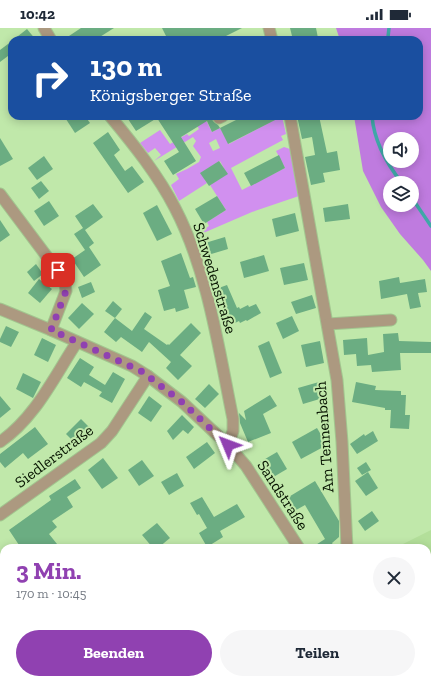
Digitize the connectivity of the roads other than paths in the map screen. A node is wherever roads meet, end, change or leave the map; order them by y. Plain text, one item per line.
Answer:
1 (113, 120) edge
2 (291, 120) edge
3 (0, 194) edge
4 (0, 309) edge
5 (391, 320) dead end
6 (328, 324) junction
7 (51, 330) junction
8 (77, 342) junction
9 (148, 376) junction
10 (0, 442) edge
11 (228, 445) junction
12 (0, 515) edge
13 (296, 544) edge
14 (347, 544) edge

1 - 11 street, Schwedenstraße
2 - 6 street, Am Tennenbach
3 - 7 street
4 - 7 street, Sandstraße
5 - 6 street
6 - 14 street, Am Tennenbach
7 - 8 street, Sandstraße
8 - 9 street, Sandstraße
8 - 10 street
9 - 11 street, Sandstraße
9 - 12 street, Siedlerstraße
11 - 13 street, Sandstraße

